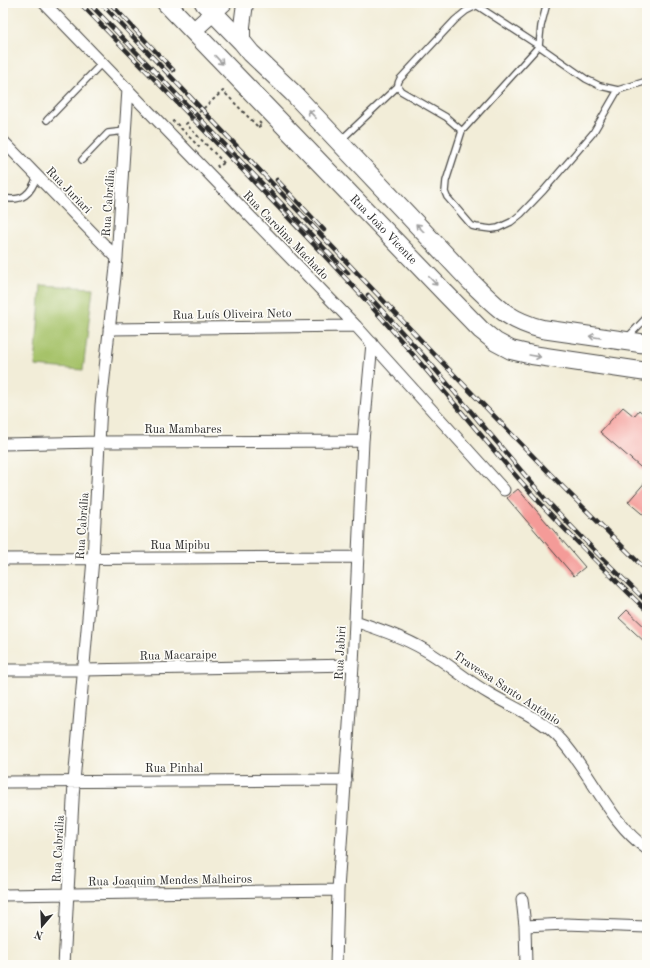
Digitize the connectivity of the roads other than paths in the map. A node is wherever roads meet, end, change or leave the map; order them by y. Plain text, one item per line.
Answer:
1 (44, 3) edge
2 (166, 3) edge
3 (245, 3) edge
4 (547, 3) edge
5 (479, 4) edge
6 (214, 6) edge
7 (193, 31) junction
8 (242, 42) junction
9 (539, 46) junction
10 (103, 63) junction
11 (647, 81) edge
12 (397, 87) junction
13 (128, 89) junction
14 (618, 90) junction
15 (46, 120) dead end
16 (125, 131) junction
17 (462, 131) junction
18 (3, 141) edge
19 (338, 143) junction
20 (82, 160) dead end
21 (318, 162) junction
22 (37, 176) junction
23 (3, 198) edge
24 (117, 258) junction
25 (471, 282) junction
26 (447, 295) junction
27 (647, 317) edge
28 (356, 326) junction
29 (109, 329) junction
30 (619, 341) junction
31 (372, 344) junction
32 (647, 344) edge
33 (610, 367) junction
34 (647, 372) edge
35 (363, 441) junction
36 (100, 442) junction
37 (3, 444) edge
38 (504, 490) dead end
39 (358, 557) junction
40 (3, 559) edge
41 (93, 559) junction
42 (355, 621) junction
43 (353, 665) junction
44 (3, 670) edge
45 (83, 670) junction
46 (346, 780) junction
47 (3, 782) edge
48 (74, 782) junction
49 (647, 849) edge
50 (338, 890) junction
51 (69, 894) junction
52 (3, 895) edge
53 (522, 899) dead end
54 (525, 926) junction
55 (647, 927) edge
56 (64, 965) edge
57 (336, 965) edge
58 (526, 965) edge

1 - 10 street, Rua Carolina Machado
2 - 7 main road, Rua João Vicente
3 - 8 main road
4 - 9 lane
5 - 9 lane
5 - 12 lane
6 - 7 main road
6 - 8 main road
7 -> 21 main road, Rua João Vicente
19 -> 8 main road
9 - 14 lane
9 - 17 lane
10 - 13 street, Rua Carolina Machado
10 - 15 lane
11 - 14 lane
12 - 17 lane
12 - 19 lane
13 - 16 street, Rua Cabrália
13 - 28 street, Rua Carolina Machado
14 - 17 lane
16 - 20 lane
16 - 24 street, Rua Cabrália
18 - 22 street, Rua Juriari
19 - 21 main road
25 -> 19 main road
21 -> 26 main road, Rua João Vicente
22 - 23 lane
22 - 24 street, Rua Juriari
24 - 29 street, Rua Cabrália
25 - 26 main road
30 -> 25 main road
26 -> 33 main road, Rua João Vicente
27 - 30 lane
28 - 29 street, Rua Luís Oliveira Neto
28 - 31 street, Rua Carolina Machado
29 - 36 street, Rua Cabrália
30 - 32 main road
30 - 33 main road
31 - 35 street, Rua Jabiri
31 - 38 street, Rua Carolina Machado
33 - 34 main road, Rua João Vicente
35 - 36 street, Rua Mambares
35 - 39 street, Rua Jabiri
36 - 37 street, Rua Mambares
36 - 41 street, Rua Cabrália
39 - 41 street, Rua Mipibu
39 - 42 street, Rua Jabiri
40 - 41 street, Rua Mipibu
41 - 45 street, Rua Cabrália
42 - 43 street, Rua Jabiri
42 - 49 street, Travessa Santo Antônio
43 - 45 street, Rua Macaraipe
43 - 46 street, Rua Jabiri
44 - 45 street, Rua Macaraipe
45 - 48 street, Rua Cabrália
46 - 48 street, Rua Pinhal
46 - 50 street, Rua Jabiri
47 - 48 street, Rua Pinhal
48 - 51 street, Rua Cabrália
50 - 51 street, Rua Joaquim Mendes Malheiros
50 - 57 street, Rua Jabiri
51 - 52 street, Rua Joaquim Mendes Malheiros
51 - 56 street, Rua Cabrália
53 - 54 street
54 - 55 street
54 - 58 street

